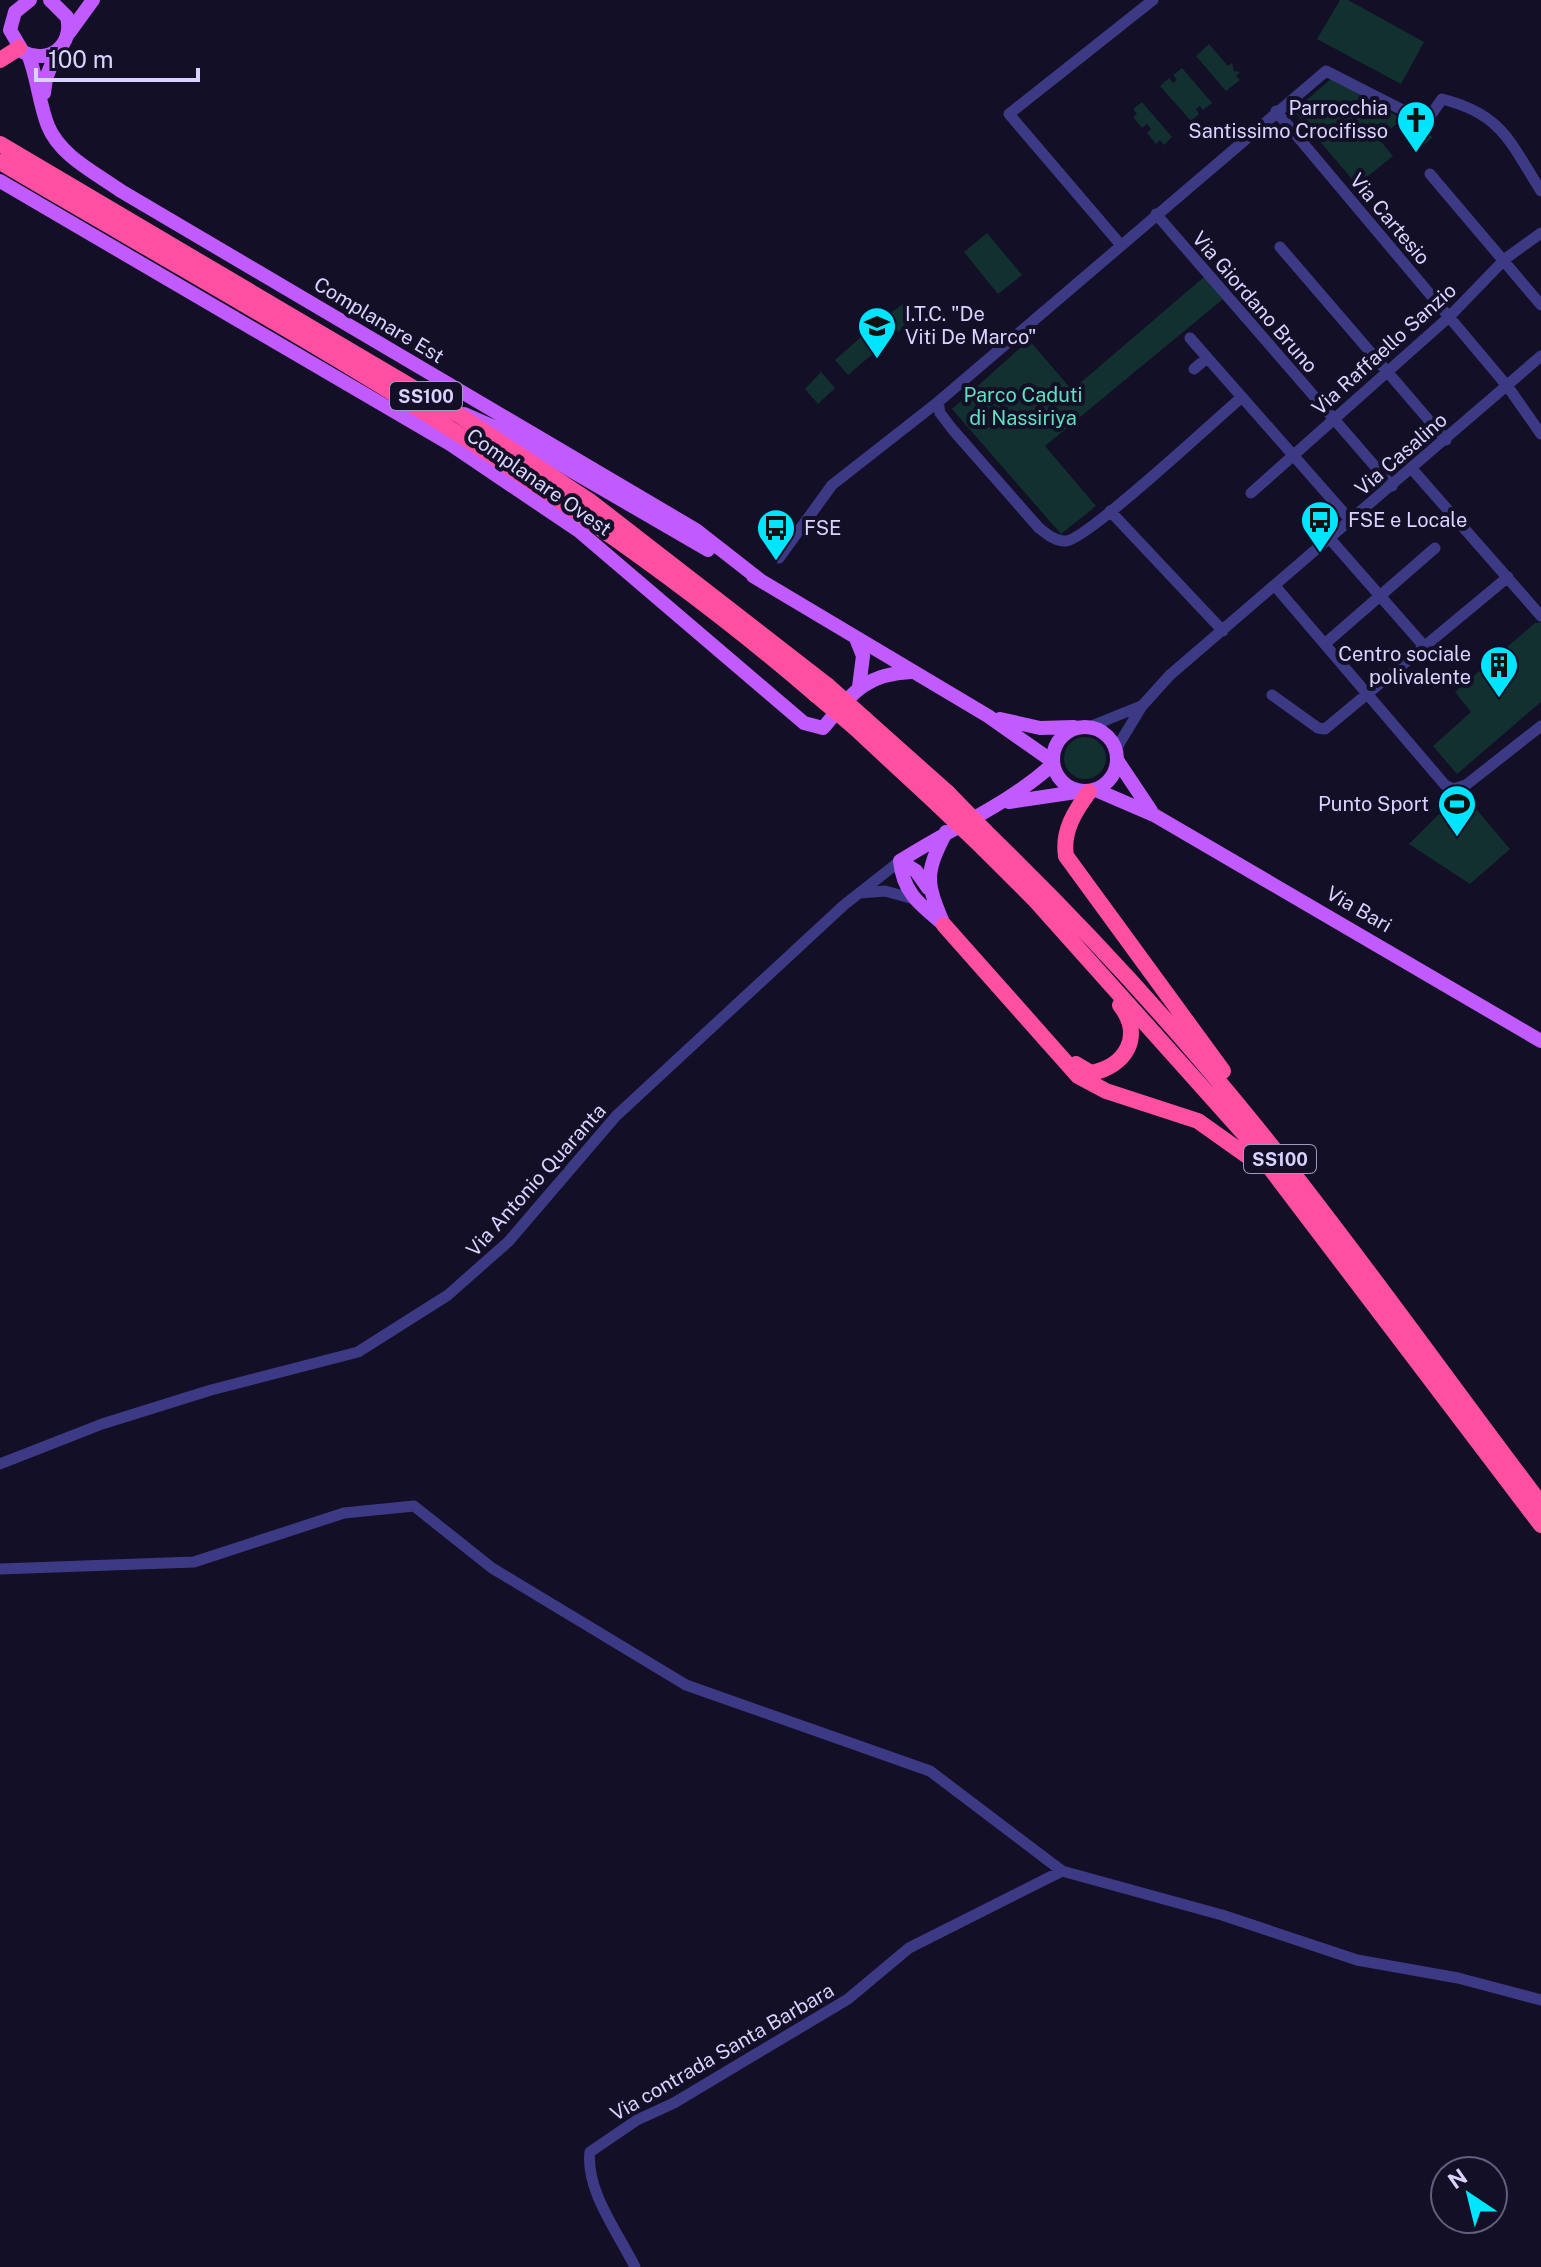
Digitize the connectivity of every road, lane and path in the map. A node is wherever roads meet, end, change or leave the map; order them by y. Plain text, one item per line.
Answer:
1 (50, 0) edge
2 (93, 0) edge
3 (1153, 0) edge
4 (26, 3) edge
5 (0, 14) edge
6 (68, 33) junction
7 (15, 44) edge
8 (57, 51) junction
9 (0, 60) edge
10 (43, 101) junction
11 (1276, 111) junction
12 (0, 144) edge
13 (0, 162) edge
14 (1430, 174) dead end
15 (0, 181) edge
16 (1541, 191) edge
17 (1156, 214) junction
18 (1541, 233) edge
19 (1120, 244) junction
20 (1280, 247) dead end
21 (1505, 259) junction
22 (1541, 305) edge
23 (1449, 317) junction
24 (1190, 338) dead end
25 (1541, 356) edge
26 (1207, 358) junction
27 (1194, 369) dead end
28 (1387, 371) junction
29 (1508, 387) junction
30 (1242, 397) junction
31 (938, 402) junction
32 (443, 406) junction
33 (1332, 420) junction
34 (1541, 434) edge
35 (1446, 440) junction
36 (1294, 455) junction
37 (1412, 469) junction
38 (1392, 486) junction
39 (1251, 493) dead end
40 (1110, 511) junction
41 (1351, 521) junction
42 (1330, 539) junction
43 (1435, 548) dead end
44 (779, 558) dead end
45 (1508, 577) junction
46 (760, 580) junction
47 (1275, 586) junction
48 (1381, 595) junction
49 (1541, 616) edge
50 (1223, 631) junction
51 (857, 641) junction
52 (1327, 642) junction
53 (1424, 646) junction
54 (911, 672) junction
55 (859, 687) junction
56 (821, 690) junction
57 (1370, 693) junction
58 (1272, 695) dead end
59 (1142, 706) junction
60 (988, 716) junction
61 (1541, 726) edge
62 (1085, 727) junction
63 (1117, 754) junction
64 (1052, 762) junction
65 (1088, 791) junction
66 (1001, 803) junction
67 (1154, 815) junction
68 (946, 831) junction
69 (987, 842) junction
70 (900, 861) junction
71 (928, 888) junction
72 (859, 893) junction
73 (914, 899) junction
74 (944, 925) junction
75 (1059, 928) junction
76 (1541, 1041) edge
77 (1052, 1047) junction
78 (1283, 1182) junction
79 (1353, 1255) junction
80 (0, 1464) edge
81 (1541, 1504) edge
82 (1541, 1525) edge
83 (0, 1569) edge
84 (1062, 1871) junction
85 (1541, 2000) edge
86 (635, 2267) edge

1 - 6 main road
2 - 6 main road
3 - 19 street
4 - 5 main road
4 - 7 main road
6 - 8 main road
7 - 8 main road
7 - 9 highway
7 - 10 main road, Complanare Est
8 - 10 main road
10 - 46 main road, Complanare Est
11 - 16 street
11 - 17 street
11 - 23 street, Via Cartesio
12 - 32 highway, SS100
13 - 56 highway, SS100
14 - 21 street
15 - 55 main road, Complanare Ovest
17 - 19 street
17 - 33 street, Via Giordano Bruno
18 - 21 street, Via Raffaello Sanzio
19 - 31 street
20 - 28 street
21 - 22 street
21 - 23 street, Via Raffaello Sanzio
23 - 28 street, Via Raffaello Sanzio
23 - 29 street, Via Cartesio
24 - 26 street
25 - 29 street, Via Casalino
26 - 27 street
26 - 30 street
28 - 33 street, Via Raffaello Sanzio
28 - 35 street
29 - 34 street, Via Cartesio
29 - 35 street, Via Casalino
30 - 36 street
30 - 40 street
31 - 40 street
31 - 44 street
32 - 46 main road
32 - 56 highway, SS100
33 - 36 street, Via Raffaello Sanzio
33 - 38 street, Via Giordano Bruno
35 - 37 street, Via Casalino
36 - 39 street, Via Raffaello Sanzio
36 - 41 street
37 - 38 street, Via Casalino
37 - 45 street
38 - 41 street, Via Casalino
40 - 50 street
41 - 42 street, Via Casalino
42 - 47 street, Via Casalino
42 - 48 street
43 - 48 street
45 - 49 street
45 - 53 street
46 - 51 main road
47 - 50 street, Via Casalino
47 - 52 street
48 - 52 street
48 - 53 street
50 - 59 street, Via Casalino
51 - 54 main road
51 - 55 main road
52 - 57 street
53 - 57 street
54 - 55 main road
54 - 60 main road
56 - 69 highway, SS100, bridge
57 - 58 street
57 - 61 street
59 - 62 street, Via Casalino
59 - 63 street, Via Casalino
60 - 62 main road
60 - 64 main road
62 - 63 main road
62 - 64 main road
63 - 65 main road
63 - 67 main road
64 - 65 main road
64 - 66 main road
65 - 66 main road
65 - 67 main road, Via Bari
65 - 79 highway, SS100
66 - 68 main road
67 - 76 main road, Via Bari
68 - 70 main road
68 - 71 main road
69 - 75 highway, SS100
69 - 79 highway, SS100
70 - 71 main road
70 - 72 street, Via Antonio Quaranta
70 - 73 main road
71 - 74 main road
72 - 73 street
72 - 80 street, Via Antonio Quaranta
73 - 74 main road
74 - 77 highway, SS100
75 - 77 highway, SS100
75 - 78 highway, SS100
77 - 78 highway, SS100
78 - 82 highway, SS100
79 - 81 highway, SS100
83 - 84 street
84 - 85 street
84 - 86 street, Via contrada Santa Barbara

